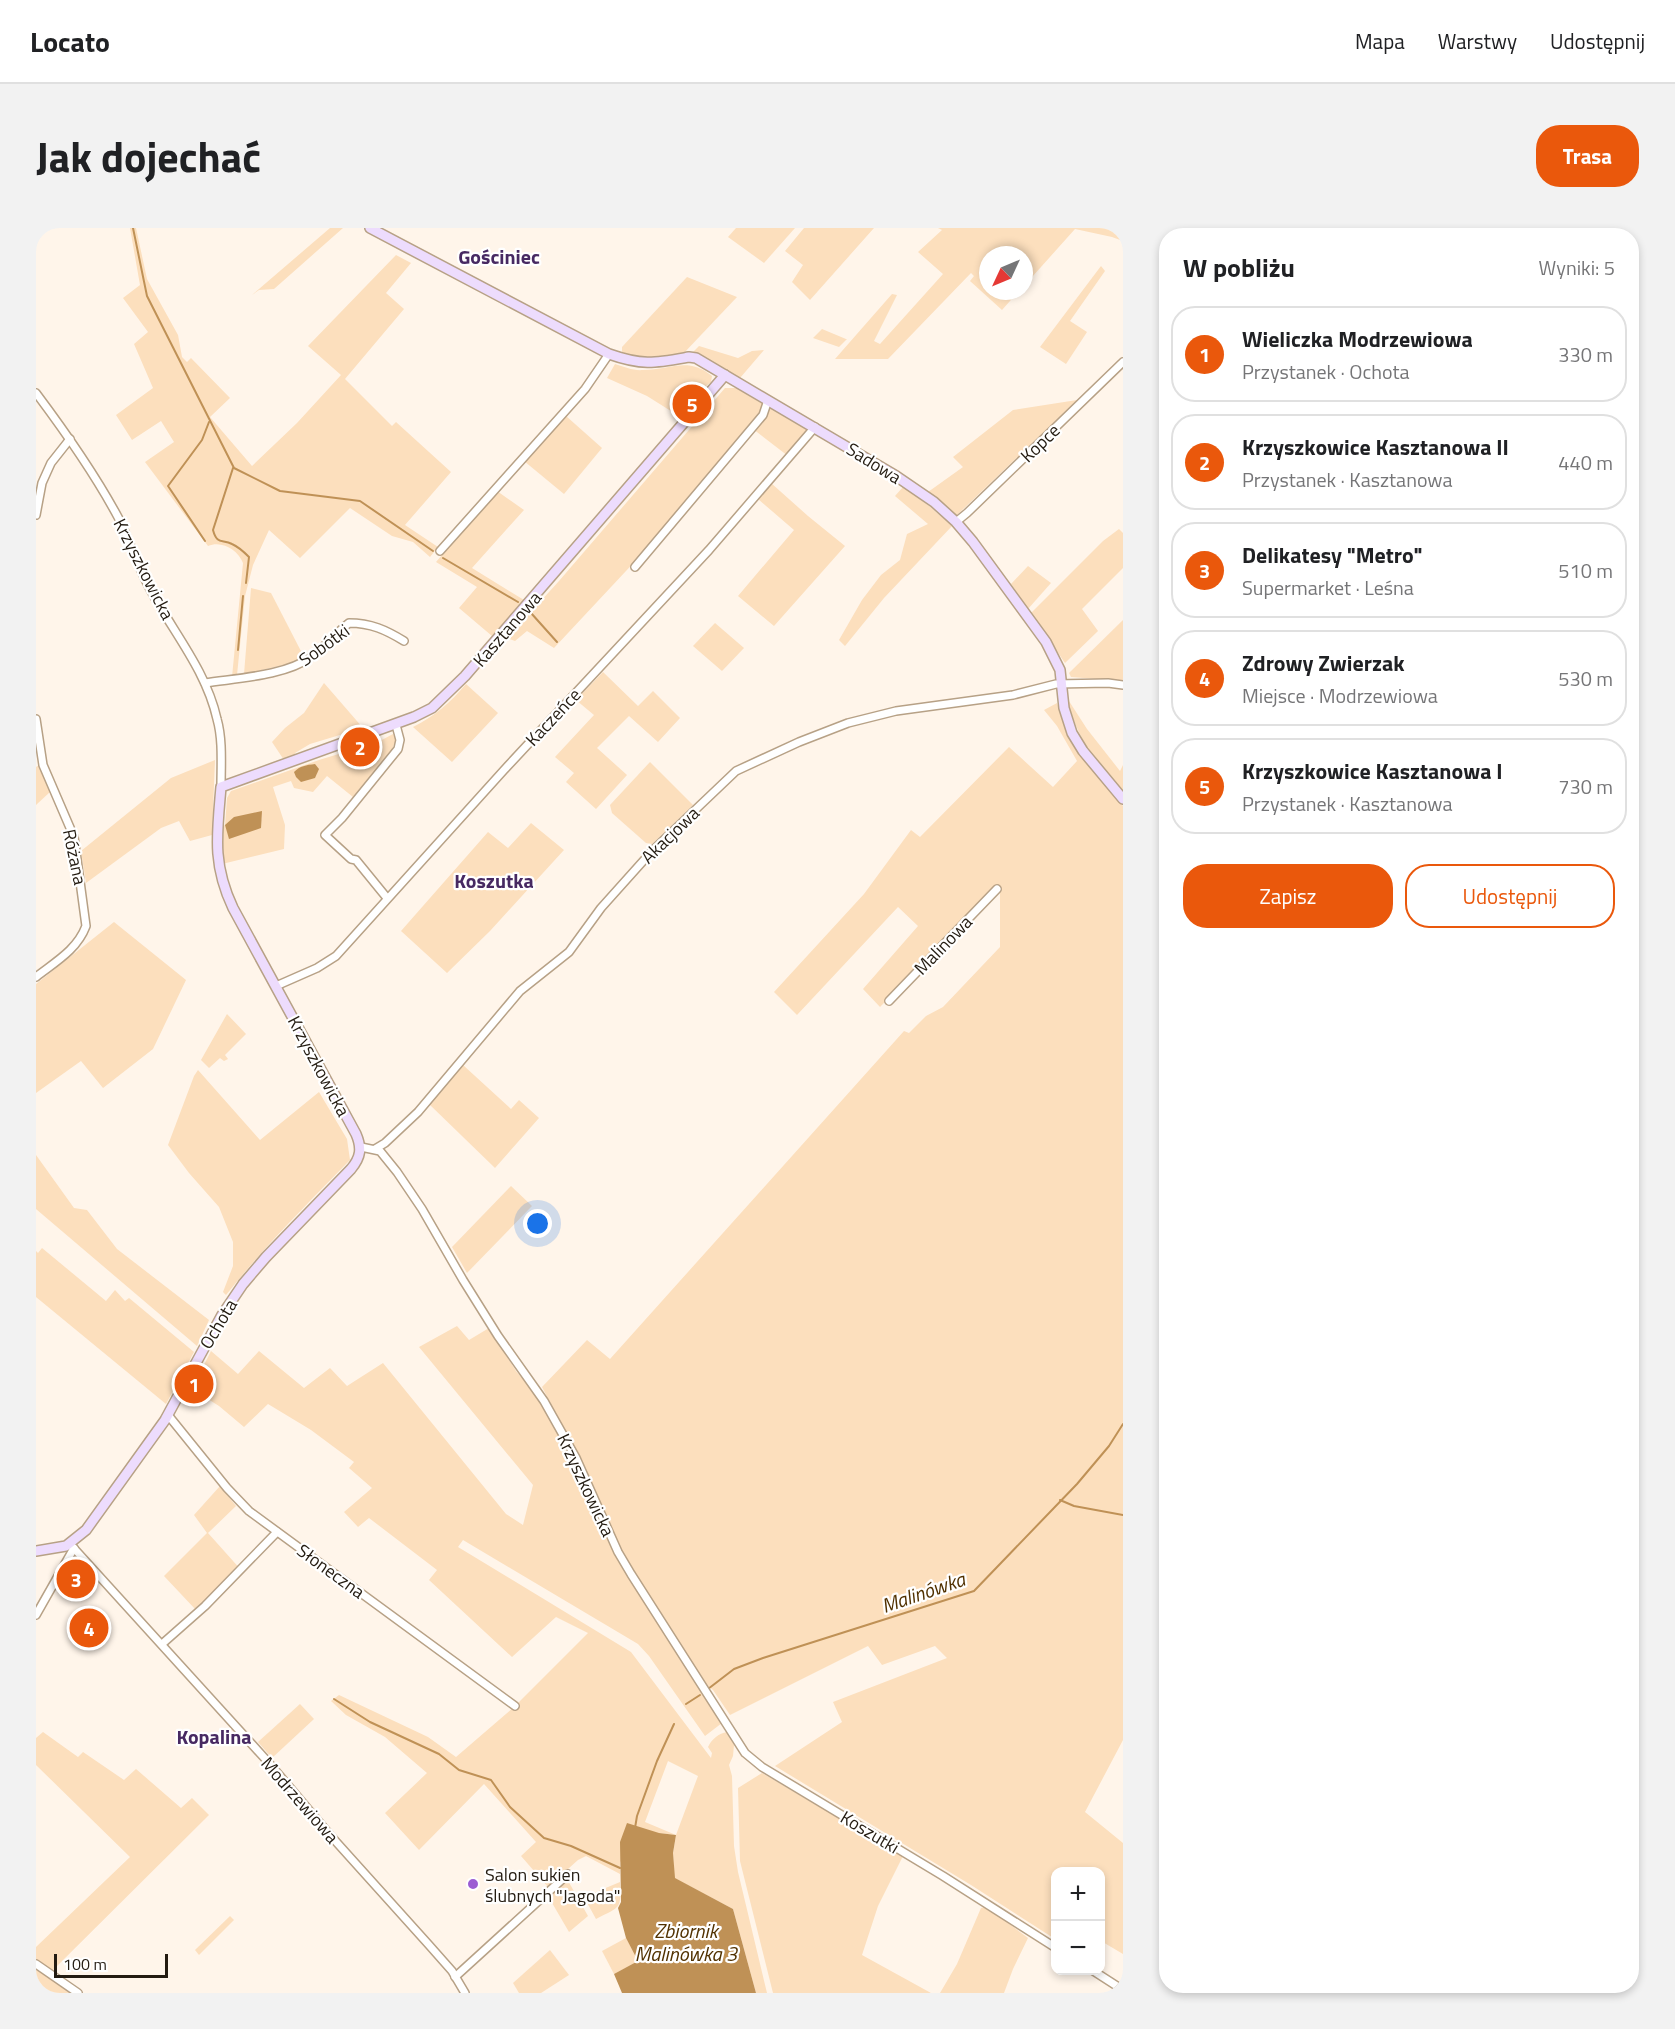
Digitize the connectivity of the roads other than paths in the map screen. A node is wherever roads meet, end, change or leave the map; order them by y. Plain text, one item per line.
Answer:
1 (370, 228) edge
2 (609, 354) junction
3 (1123, 362) edge
4 (725, 375) junction
5 (36, 393) edge
6 (768, 400) junction
7 (815, 427) junction
8 (70, 439) junction
9 (36, 515) edge
10 (956, 522) junction
11 (440, 551) dead end
12 (635, 567) dead end
13 (404, 642) dead end
14 (205, 683) junction
15 (1062, 684) junction
16 (1123, 685) edge
17 (36, 719) edge
18 (396, 725) junction
19 (221, 787) junction
20 (1123, 799) edge
21 (997, 889) dead end
22 (387, 898) junction
23 (36, 977) edge
24 (276, 986) junction
25 (889, 1001) dead end
26 (361, 1147) junction
27 (375, 1149) junction
28 (168, 1415) junction
29 (277, 1532) junction
30 (72, 1546) junction
31 (36, 1551) edge
32 (36, 1615) edge
33 (162, 1644) junction
34 (708, 1694) joint
35 (515, 1706) dead end
36 (568, 1874) dead end
37 (1051, 1945) edge
38 (36, 1964) edge
39 (1099, 1975) edge
40 (455, 1977) junction
41 (1123, 1990) edge
42 (78, 1993) edge
43 (465, 1993) edge

1 - 2 street, Sadowa
2 - 4 street, Sadowa
2 - 11 street
3 - 10 street, Kopce
4 - 6 street, Sadowa
4 - 18 street, Kasztanowa
5 - 8 street, Krzyszkowicka
6 - 7 street, Sadowa
6 - 12 street
7 - 10 street, Sadowa
7 - 22 street, Kaczeńce
8 - 9 street
8 - 14 street, Krzyszkowicka
10 - 15 street, Sadowa
13 - 14 street, Sobótki
14 - 19 street, Krzyszkowicka
15 - 16 street, Akacjowa
15 - 20 street, Sadowa
15 - 27 street, Akacjowa
17 - 23 street, Różana
18 - 19 street, Kasztanowa
18 - 22 street
19 - 24 street, Krzyszkowicka
21 - 25 street, Malinowa
22 - 24 street, Kaczeńce
24 - 26 street, Krzyszkowicka
26 - 27 street
26 - 28 street, Ochota
27 - 34 street, Krzyszkowicka
28 - 29 street, Słoneczna
28 - 30 street, Ochota
29 - 33 street
29 - 35 street, Słoneczna
30 - 31 street
30 - 32 street
30 - 33 street, Modrzewiowa
33 - 40 street, Modrzewiowa
34 - 37 street, Koszutki
36 - 40 street
38 - 42 street
39 - 41 street
40 - 43 street, Modrzewiowa

